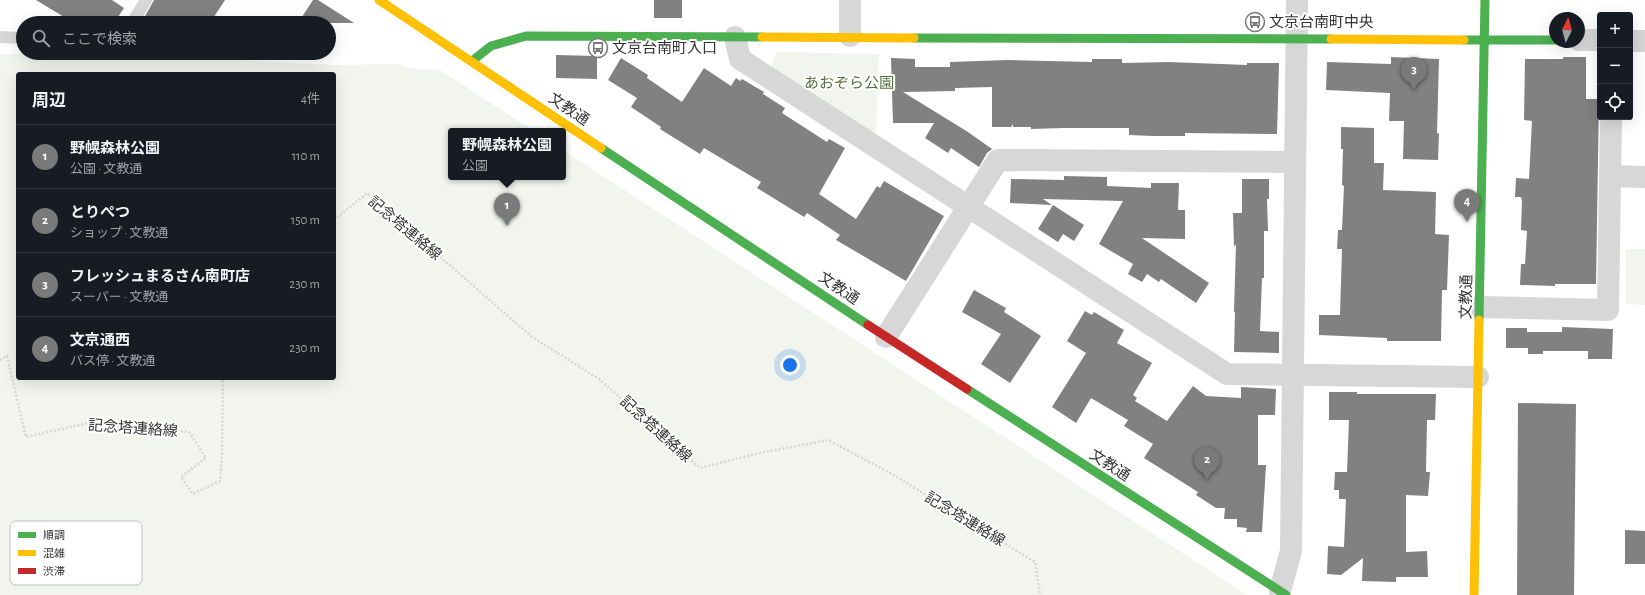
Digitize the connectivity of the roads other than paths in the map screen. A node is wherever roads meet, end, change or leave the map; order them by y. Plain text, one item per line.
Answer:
1 (146, 0) edge
2 (379, 0) edge
3 (850, 0) edge
4 (1297, 0) edge
5 (1485, 0) edge
6 (136, 16) edge
7 (0, 36) edge
8 (850, 36) junction
9 (16, 37) edge
10 (735, 37) junction
11 (1297, 38) junction
12 (1485, 39) junction
13 (1549, 40) edge
14 (1585, 40) edge
15 (1597, 40) edge
16 (1633, 40) edge
17 (1645, 41) edge
18 (472, 61) junction
19 (1611, 120) edge
20 (1295, 162) junction
21 (1610, 176) junction
22 (1645, 177) edge
23 (968, 207) junction
24 (1480, 307) junction
25 (886, 337) junction
26 (1294, 375) junction
27 (1478, 377) junction
28 (1283, 593) edge
29 (1474, 595) edge

1 - 6 lane
2 - 18 street, 文教通
3 - 8 street
4 - 11 street
5 - 12 street, 文教通
7 - 9 lane
8 - 10 street
8 - 11 street
10 - 18 street
10 - 23 street
11 - 12 street
11 - 20 street
12 - 13 street
12 - 24 street, 文教通
14 - 15 street
16 - 17 street
18 - 25 street, 文教通
19 - 21 street
20 - 23 street
20 - 26 street
21 - 22 street
21 - 24 street
23 - 25 street
23 - 26 street
24 - 27 street, 文教通
25 - 28 street, 文教通
26 - 27 street
26 - 28 street
27 - 29 street, 文教通

